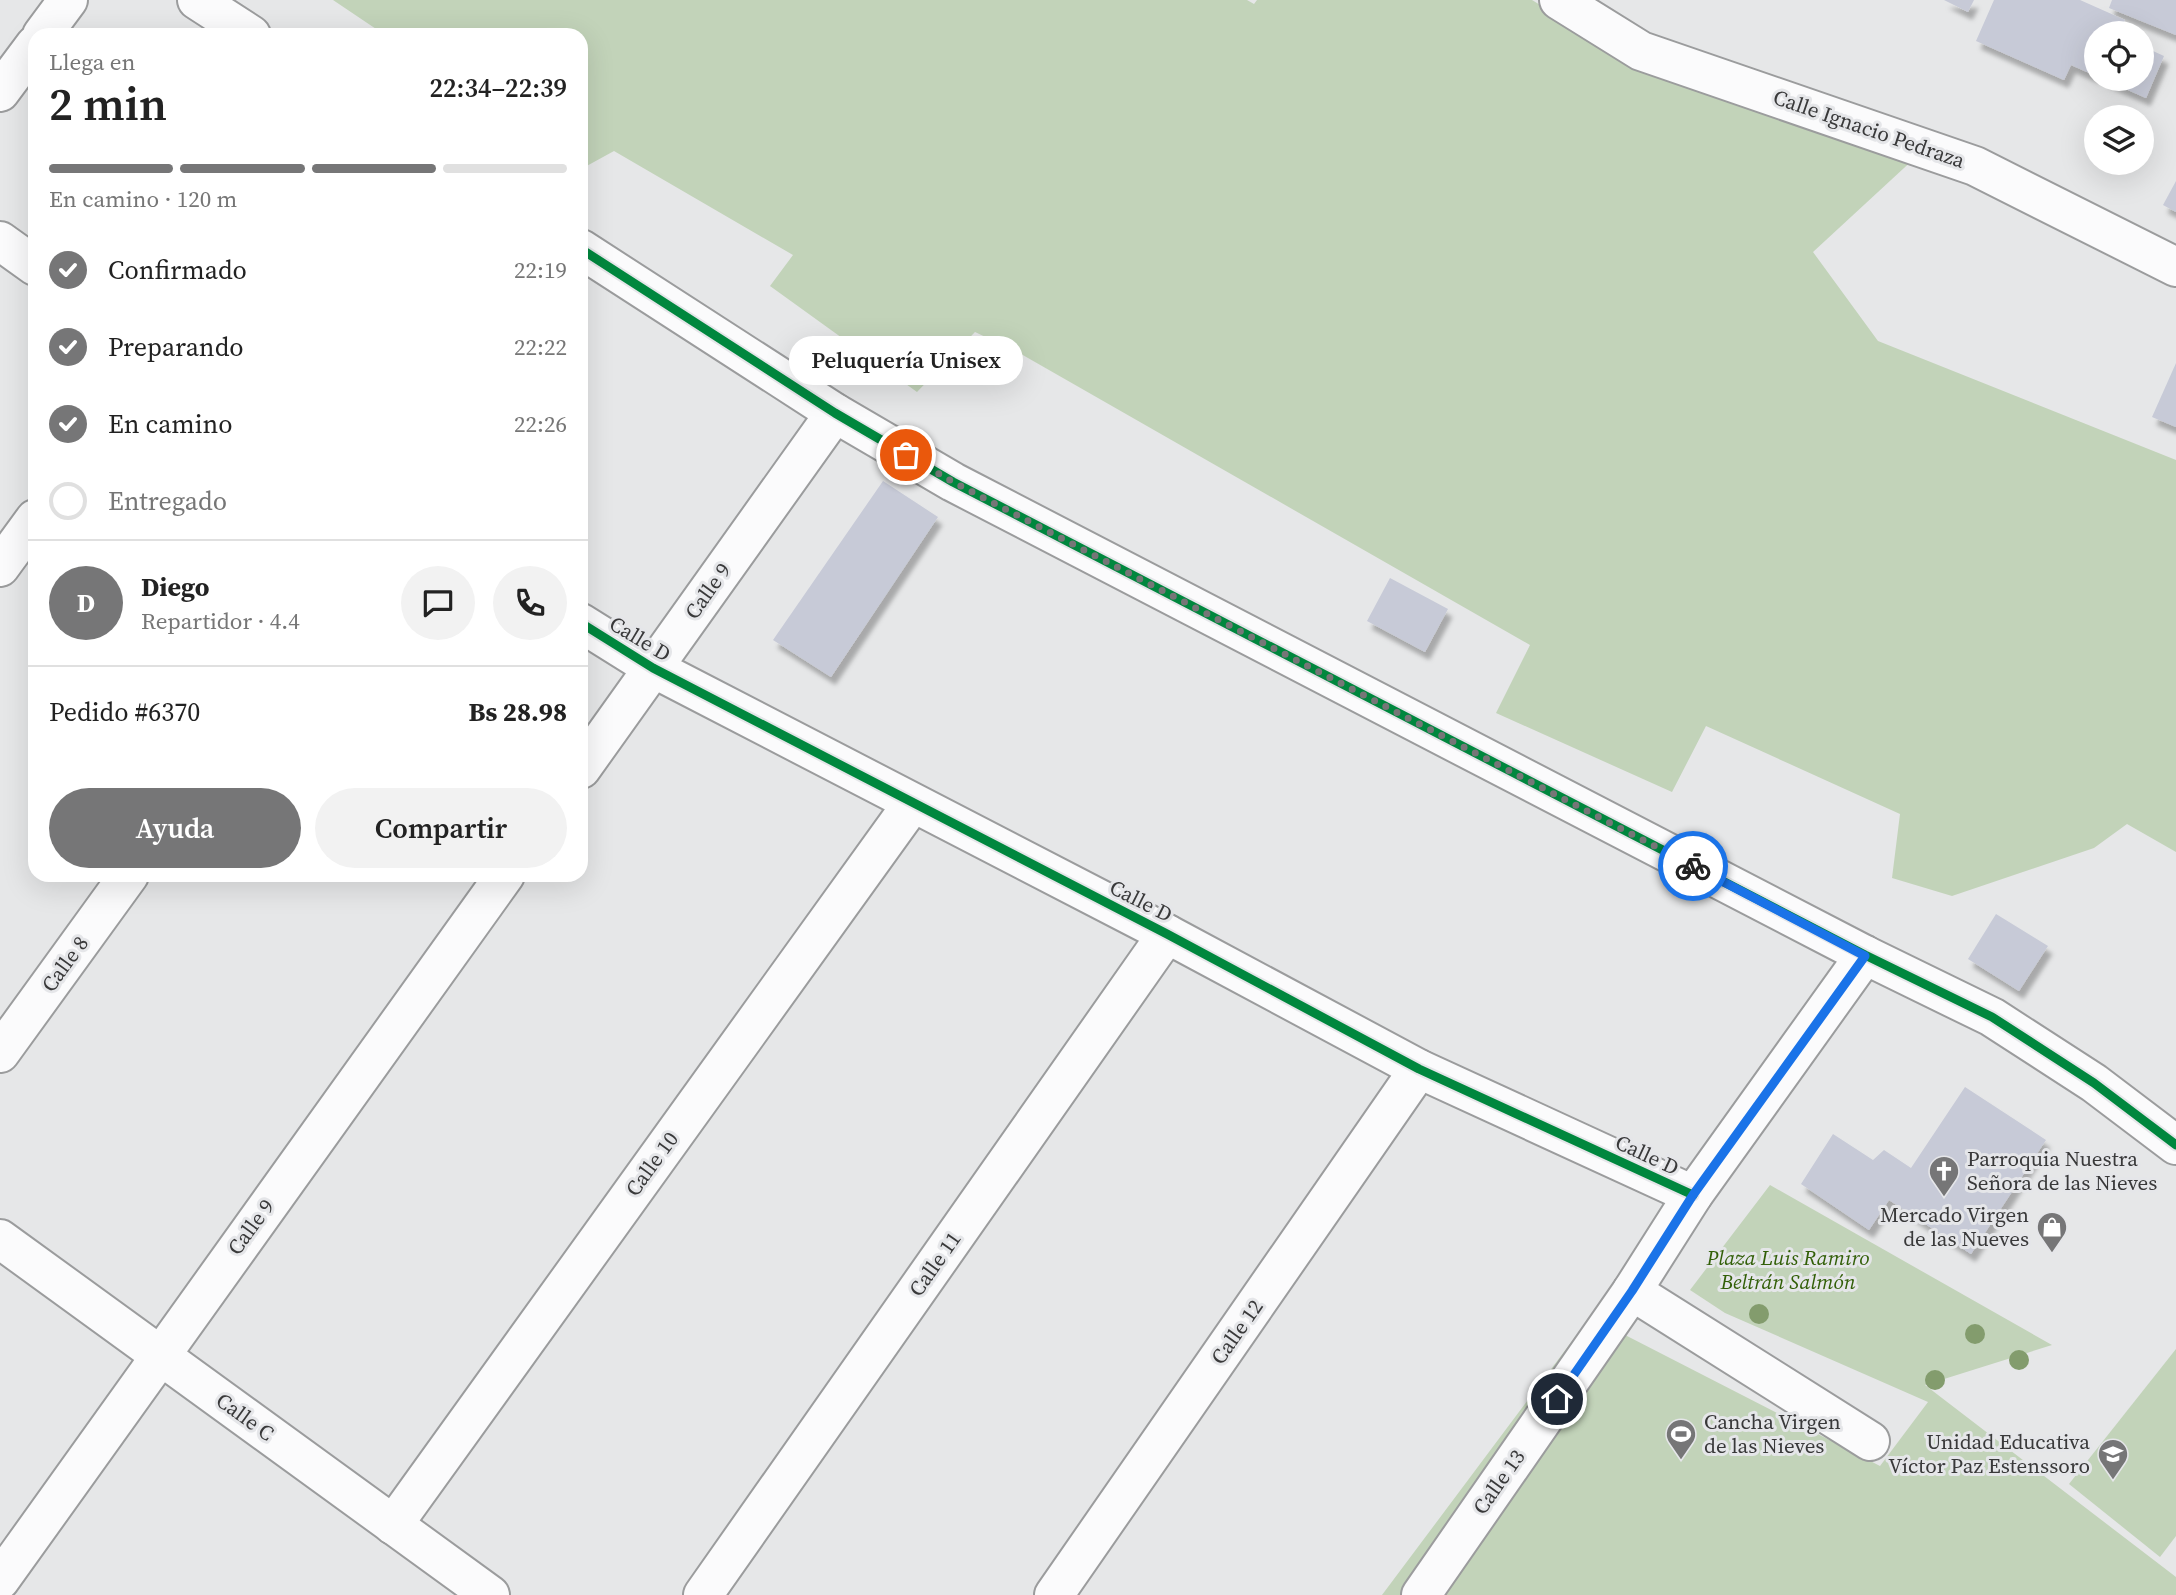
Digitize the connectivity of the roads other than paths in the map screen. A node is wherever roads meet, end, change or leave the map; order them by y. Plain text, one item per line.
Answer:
1 (68, 0) edge
2 (197, 0) edge
3 (1559, 0) edge
4 (47, 28) edge
5 (240, 28) edge
6 (28, 54) edge
7 (0, 92) edge
8 (0, 241) edge
9 (588, 254) edge
10 (28, 261) edge
11 (2176, 267) edge
12 (835, 413) junction
13 (28, 529) edge
14 (0, 567) edge
15 (588, 627) edge
16 (653, 668) junction
17 (588, 759) edge
18 (912, 804) junction
19 (124, 882) edge
20 (500, 882) edge
21 (1167, 934) junction
22 (1865, 956) junction
23 (0, 1052) edge
24 (1419, 1069) junction
25 (2176, 1145) edge
26 (1693, 1195) junction
27 (0, 1239) edge
28 (1632, 1291) junction
29 (160, 1355) junction
30 (1870, 1441) dead end
31 (393, 1525) junction
32 (0, 1580) edge
33 (490, 1595) edge
34 (703, 1595) edge
35 (1054, 1595) edge
36 (1421, 1595) edge

1 - 4 street
2 - 5 street
3 - 11 street, Calle Ignacio Pedraza
6 - 7 street
8 - 10 street
9 - 12 street
12 - 16 street, Calle 9
12 - 22 street
13 - 14 street
15 - 16 street, Calle D
16 - 17 street, Calle 9
16 - 18 street, Calle D
18 - 21 street, Calle D
18 - 31 street, Calle 10
19 - 23 street, Calle 8
20 - 29 street, Calle 9
21 - 24 street, Calle D
21 - 34 street, Calle 11
22 - 25 street
22 - 26 street, Calle 13
24 - 26 street, Calle D
24 - 35 street, Calle 12
26 - 28 street, Calle 13
27 - 29 street, Calle C
28 - 30 street
28 - 36 street, Calle 13
29 - 31 street, Calle C
29 - 32 street, Calle 9
31 - 33 street, Calle C

